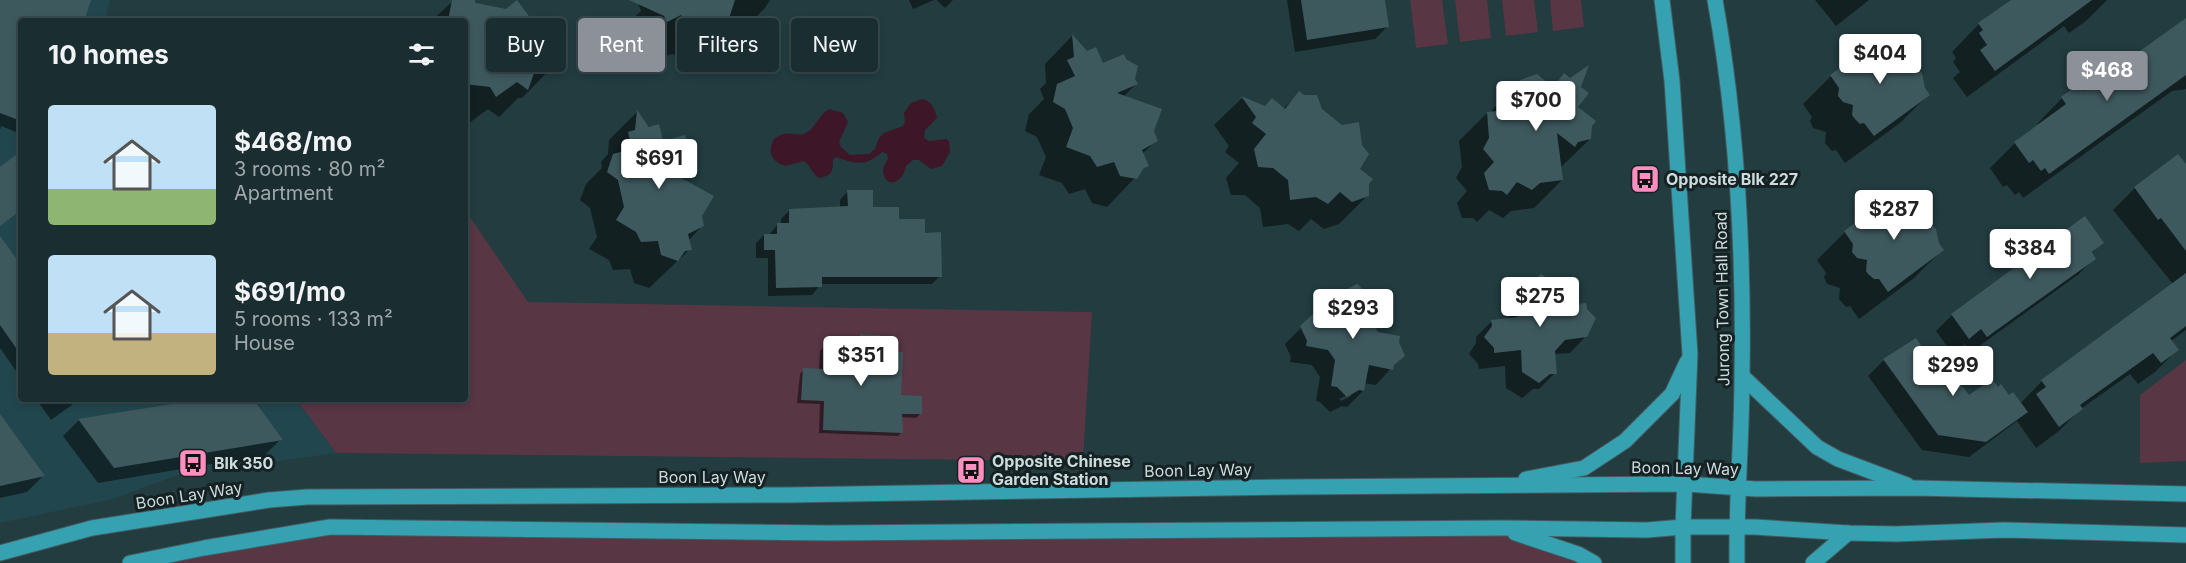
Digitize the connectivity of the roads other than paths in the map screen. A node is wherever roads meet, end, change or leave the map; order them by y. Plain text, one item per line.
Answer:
1 (1662, 0) edge
2 (1715, 0) edge
3 (1690, 354) junction
4 (1743, 377) junction
5 (1686, 484) junction
6 (1737, 486) junction
7 (1484, 487) junction
8 (1915, 488) junction
9 (2186, 494) edge
10 (1683, 527) junction
11 (1737, 527) junction
12 (1501, 528) junction
13 (1848, 533) junction
14 (2186, 535) edge
15 (0, 553) edge
16 (130, 563) edge
17 (1594, 563) edge
18 (1683, 563) edge
19 (1737, 563) edge
20 (1814, 563) edge

1 - 3 main road, Jurong Town Hall Road
2 - 4 main road, Jurong Town Hall Road
3 - 5 main road, Jurong Town Hall Road
3 - 7 main road
4 - 6 main road, Jurong Town Hall Road
4 - 8 main road
5 - 6 main road, Boon Lay Way
5 - 7 main road, Boon Lay Way
5 - 10 main road, Jurong Town Hall Road
6 - 8 main road, Boon Lay Way
6 - 11 main road, Jurong Town Hall Road
7 - 15 main road, Boon Lay Way
8 - 9 main road, Boon Lay Way
10 - 11 main road
10 - 12 main road
10 - 18 main road, Jurong Town Hall Road
11 - 13 main road
11 - 19 main road, Jurong Town Hall Road
12 - 16 main road
12 - 17 main road
13 - 14 main road
13 - 20 main road

